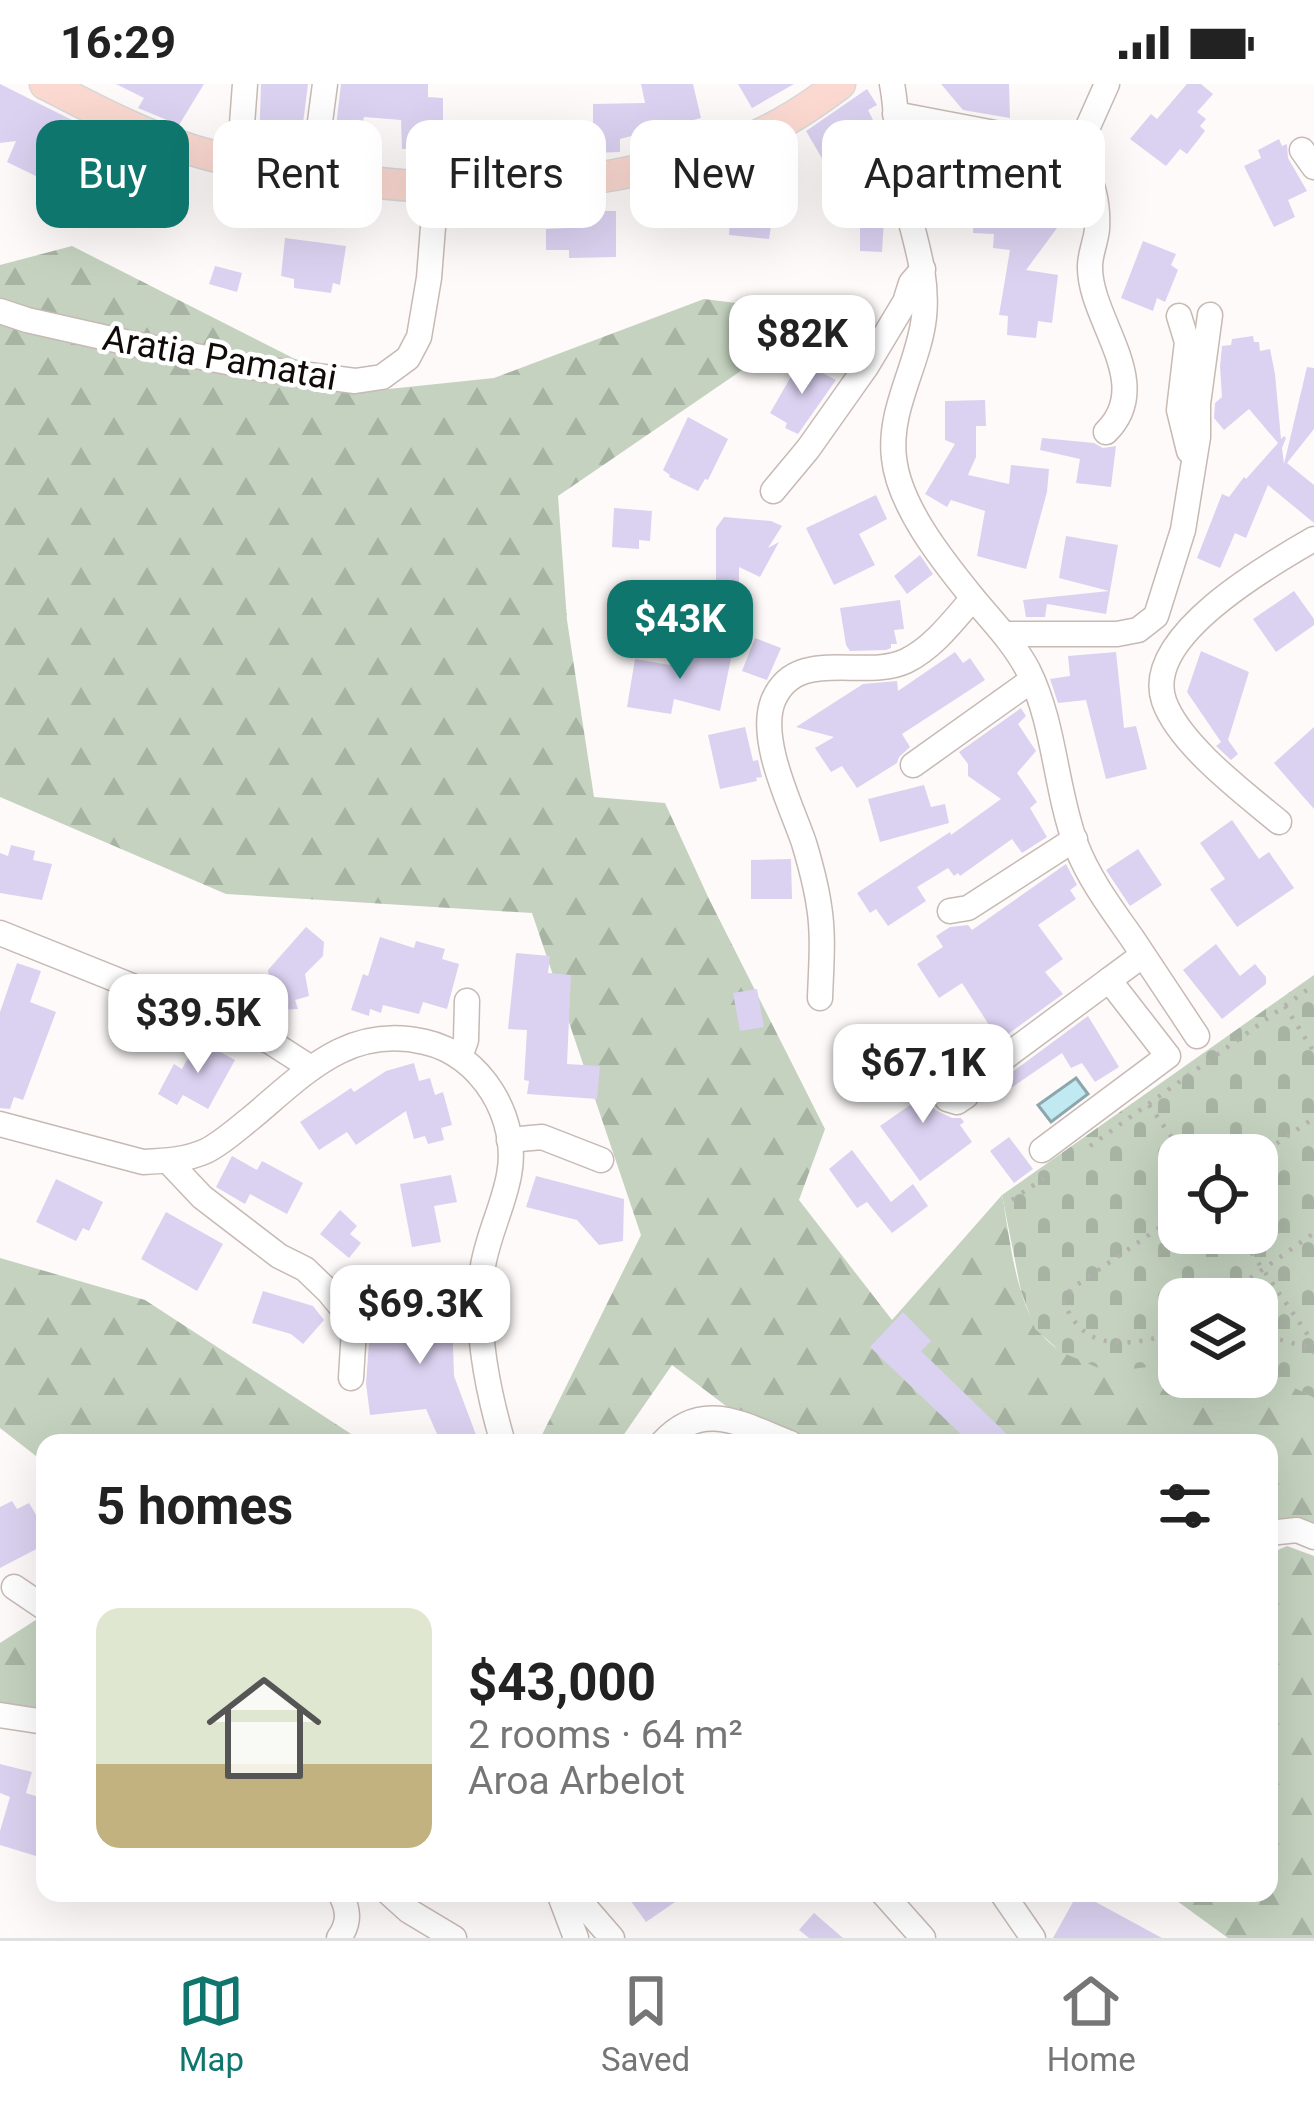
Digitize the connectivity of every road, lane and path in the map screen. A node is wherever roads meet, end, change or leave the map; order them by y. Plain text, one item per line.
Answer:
1 (45, 84) edge
2 (245, 84) edge
3 (325, 84) edge
4 (892, 84) edge
5 (1107, 84) edge
6 (831, 86) edge
7 (896, 114) junction
8 (243, 120) edge
9 (320, 120) edge
10 (927, 120) edge
11 (1091, 120) edge
12 (213, 155) edge
13 (606, 176) edge
14 (433, 228) edge
15 (1096, 228) edge
16 (923, 269) junction
17 (0, 311) edge
18 (1210, 315) dead end
19 (1179, 316) dead end
20 (1106, 432) dead end
21 (1193, 465) junction
22 (773, 491) dead end
23 (1314, 538) edge
24 (973, 598) junction
25 (1006, 634) junction
26 (1032, 680) junction
27 (913, 765) dead end
28 (1279, 822) dead end
29 (1075, 839) junction
30 (950, 911) dead end
31 (0, 933) edge
32 (1148, 962) junction
33 (1109, 980) junction
34 (1314, 985) edge
35 (820, 998) dead end
36 (467, 1001) dead end
37 (1284, 1005) junction
38 (1197, 1036) dead end
39 (1314, 1052) edge
40 (460, 1058) junction
41 (311, 1068) junction
42 (966, 1086) dead end
43 (1149, 1105) junction
44 (1314, 1118) edge
45 (0, 1124) edge
46 (1169, 1134) edge
47 (509, 1140) junction
48 (1278, 1143) edge
49 (1090, 1146) dead end
50 (601, 1160) dead end
51 (168, 1161) junction
52 (1046, 1161) joint
53 (1012, 1200) dead end
54 (1158, 1229) edge
55 (1314, 1233) edge
56 (1252, 1254) edge
57 (1262, 1269) junction
58 (1250, 1278) edge
59 (1158, 1336) edge
60 (1278, 1339) edge
61 (1314, 1344) edge
62 (1314, 1353) edge
63 (351, 1378) dead end
64 (500, 1434) edge
65 (673, 1434) edge
66 (766, 1434) edge
67 (1278, 1533) edge
68 (1314, 1537) edge
69 (14, 1587) dead end
70 (36, 1602) edge
71 (0, 1697) edge
72 (0, 1715) edge
73 (36, 1719) edge
74 (36, 1721) edge
75 (345, 1902) edge
76 (399, 1902) edge
77 (562, 1902) edge
78 (582, 1902) edge
79 (891, 1902) edge
80 (1008, 1902) edge
81 (350, 1935) edge
82 (454, 1938) edge
83 (576, 1938) edge
84 (612, 1938) edge
85 (922, 1938) edge
86 (1033, 1938) edge

1 - 12 main road
2 - 8 street
3 - 9 street
4 - 7 street
5 - 11 street
6 - 13 main road
7 - 10 street
7 - 16 street
14 - 17 street, Aratia Pamatai
15 - 20 street
16 - 22 street
16 - 24 street
18 - 21 street
19 - 21 street
21 - 25 street
23 - 28 street
24 - 25 street
24 - 35 street
25 - 26 street
26 - 27 street
26 - 29 street
29 - 30 street
29 - 32 street
31 - 41 street
32 - 33 street
32 - 38 street
33 - 42 street
33 - 52 street
34 - 37 path
36 - 40 street
37 - 39 path
37 - 43 path
40 - 41 street
40 - 47 street
41 - 51 street
43 - 46 path
43 - 49 path
44 - 48 path
45 - 51 street
47 - 50 street
47 - 64 street
51 - 63 street
52 - 53 path
54 - 59 path
55 - 57 path
56 - 57 path
57 - 58 path
57 - 61 path
60 - 62 path
65 - 66 street
67 - 68 street
69 - 70 street
71 - 73 street
72 - 74 street
75 - 81 street
76 - 82 street
77 - 83 street
78 - 84 street
79 - 85 street
80 - 86 street

